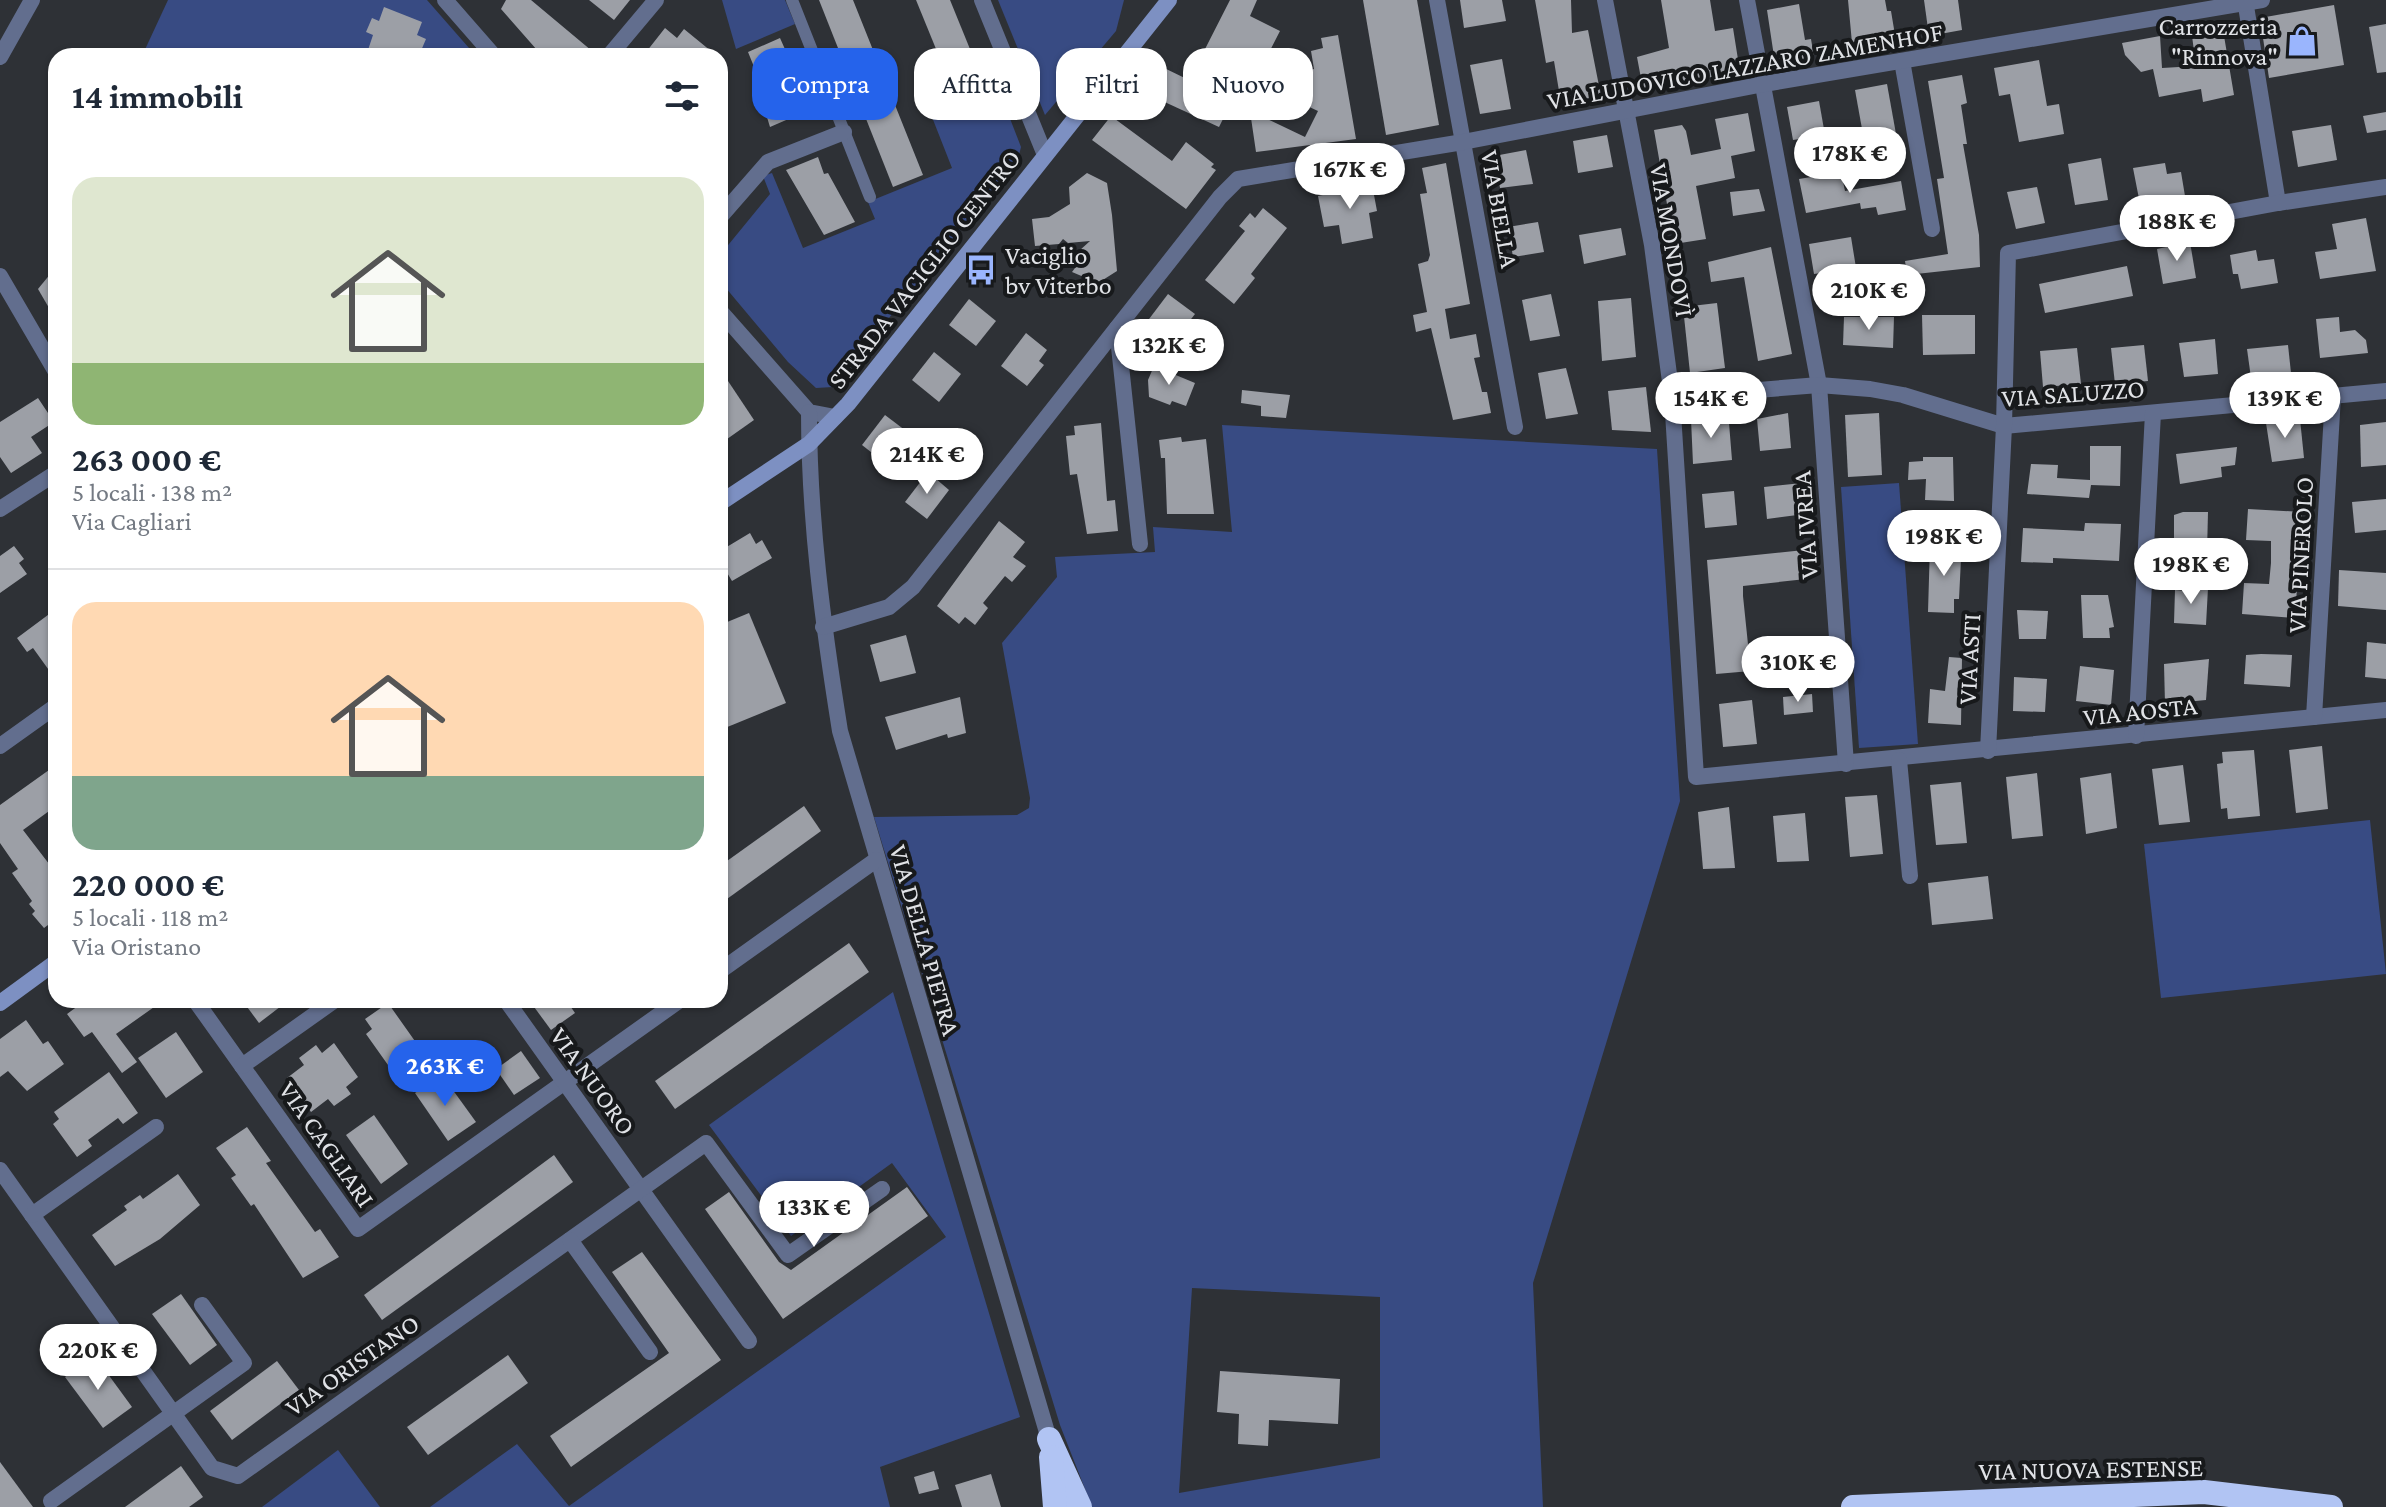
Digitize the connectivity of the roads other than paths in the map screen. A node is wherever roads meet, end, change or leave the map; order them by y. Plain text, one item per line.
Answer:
1 (32, 0) edge
2 (445, 0) edge
3 (656, 0) edge
4 (792, 0) edge
5 (982, 0) edge
6 (1169, 0) edge
7 (1437, 0) edge
8 (1605, 0) edge
9 (1747, 0) edge
10 (2251, 1) edge
11 (487, 48) edge
12 (616, 48) edge
13 (0, 57) edge
14 (1902, 61) junction
15 (1764, 84) junction
16 (1625, 111) junction
17 (844, 132) junction
18 (1463, 142) junction
19 (1045, 155) junction
20 (2386, 187) edge
21 (870, 197) dead end
22 (2278, 203) junction
23 (728, 208) edge
24 (1932, 229) dead end
25 (0, 276) edge
26 (728, 320) edge
27 (1117, 328) junction
28 (48, 358) edge
29 (1819, 385) junction
30 (2386, 391) edge
31 (2333, 396) junction
32 (1672, 397) junction
33 (809, 412) junction
34 (2153, 413) junction
35 (835, 417) junction
36 (2004, 426) junction
37 (1515, 427) dead end
38 (809, 444) junction
39 (48, 478) edge
40 (728, 498) edge
41 (0, 509) edge
42 (1140, 544) dead end
43 (823, 627) junction
44 (2386, 710) edge
45 (48, 712) edge
46 (2314, 717) junction
47 (2136, 736) junction
48 (0, 746) edge
49 (1988, 751) junction
50 (1899, 760) junction
51 (1846, 764) junction
52 (1696, 777) joint
53 (876, 860) junction
54 (1910, 876) dead end
55 (728, 965) edge
56 (48, 968) edge
57 (0, 1003) edge
58 (201, 1008) edge
59 (324, 1008) edge
60 (512, 1008) edge
61 (669, 1008) edge
62 (242, 1066) junction
63 (565, 1082) junction
64 (156, 1127) dead end
65 (0, 1170) edge
66 (641, 1189) junction
67 (882, 1189) dead end
68 (32, 1215) junction
69 (570, 1240) junction
70 (202, 1305) dead end
71 (749, 1341) dead end
72 (650, 1352) dead end
73 (173, 1413) junction
74 (1049, 1439) junction
75 (51, 1501) dead end
76 (1055, 1507) edge
77 (1080, 1507) edge
78 (1853, 1507) edge
79 (2331, 1507) edge

1 - 13 street
2 - 11 street
3 - 12 street
4 - 17 lane
5 - 19 street
6 - 19 street, STRADA VACIGLIO CENTRO
7 - 18 street, VIA BIELLA
8 - 16 street, VIA MONDOVÌ
9 - 15 street, VIA IVREA
10 - 14 street, VIA LUDOVICO LAZZARO ZAMENHOF
10 - 22 street
14 - 15 street, VIA LUDOVICO LAZZARO ZAMENHOF
14 - 24 street
15 - 16 street, VIA LUDOVICO LAZZARO ZAMENHOF
15 - 29 street, VIA IVREA
16 - 18 street, VIA LUDOVICO LAZZARO ZAMENHOF
16 - 32 street, VIA MONDOVÌ
17 - 21 lane
17 - 23 street
18 - 27 street, VIA LUDOVICO LAZZARO ZAMENHOF
18 - 37 street, VIA BIELLA
19 - 35 street, STRADA VACIGLIO CENTRO
20 - 22 street
22 - 36 street, VIA ASTI
25 - 28 street
26 - 33 street
27 - 42 street
27 - 43 street, VIA LUDOVICO LAZZARO ZAMENHOF
29 - 32 street, VIA SALUZZO
29 - 36 street, VIA SALUZZO
29 - 51 street, VIA IVREA
30 - 31 street, VIA SALUZZO
31 - 34 street, VIA SALUZZO
31 - 46 street, VIA PINEROLO
32 - 52 street, VIA MONDOVÌ
33 - 35 street
33 - 38 street, VIA DELLA PIETRA
34 - 36 street, VIA SALUZZO
34 - 47 street
35 - 38 street, STRADA VACIGLIO CENTRO
36 - 49 street, VIA ASTI
38 - 40 street, STRADA VACIGLIO CENTRO
38 - 43 street, VIA DELLA PIETRA
39 - 41 street
43 - 53 street, VIA DELLA PIETRA
44 - 46 street, VIA AOSTA
45 - 48 street
46 - 47 street, VIA AOSTA
47 - 49 street, VIA AOSTA
49 - 50 street, VIA AOSTA
50 - 51 street, VIA AOSTA
50 - 54 street
51 - 52 street, VIA AOSTA
53 - 55 street
53 - 74 street, VIA DELLA PIETRA
56 - 57 street
58 - 62 street, VIA CAGLIARI
59 - 62 street
60 - 63 street, VIA NUORO
61 - 63 street, VIA CAGLIARI
62 - 63 street, VIA CAGLIARI
63 - 66 street, VIA NUORO
64 - 68 street
65 - 68 street, VIA ORISTANO
66 - 67 street
66 - 69 street, VIA ORISTANO
66 - 71 street, VIA NUORO
68 - 73 street, VIA ORISTANO
69 - 72 street
69 - 73 street, VIA ORISTANO
70 - 73 street
73 - 75 street
74 - 76 highway
74 - 77 highway
78 - 79 highway, VIA NUOVA ESTENSE

